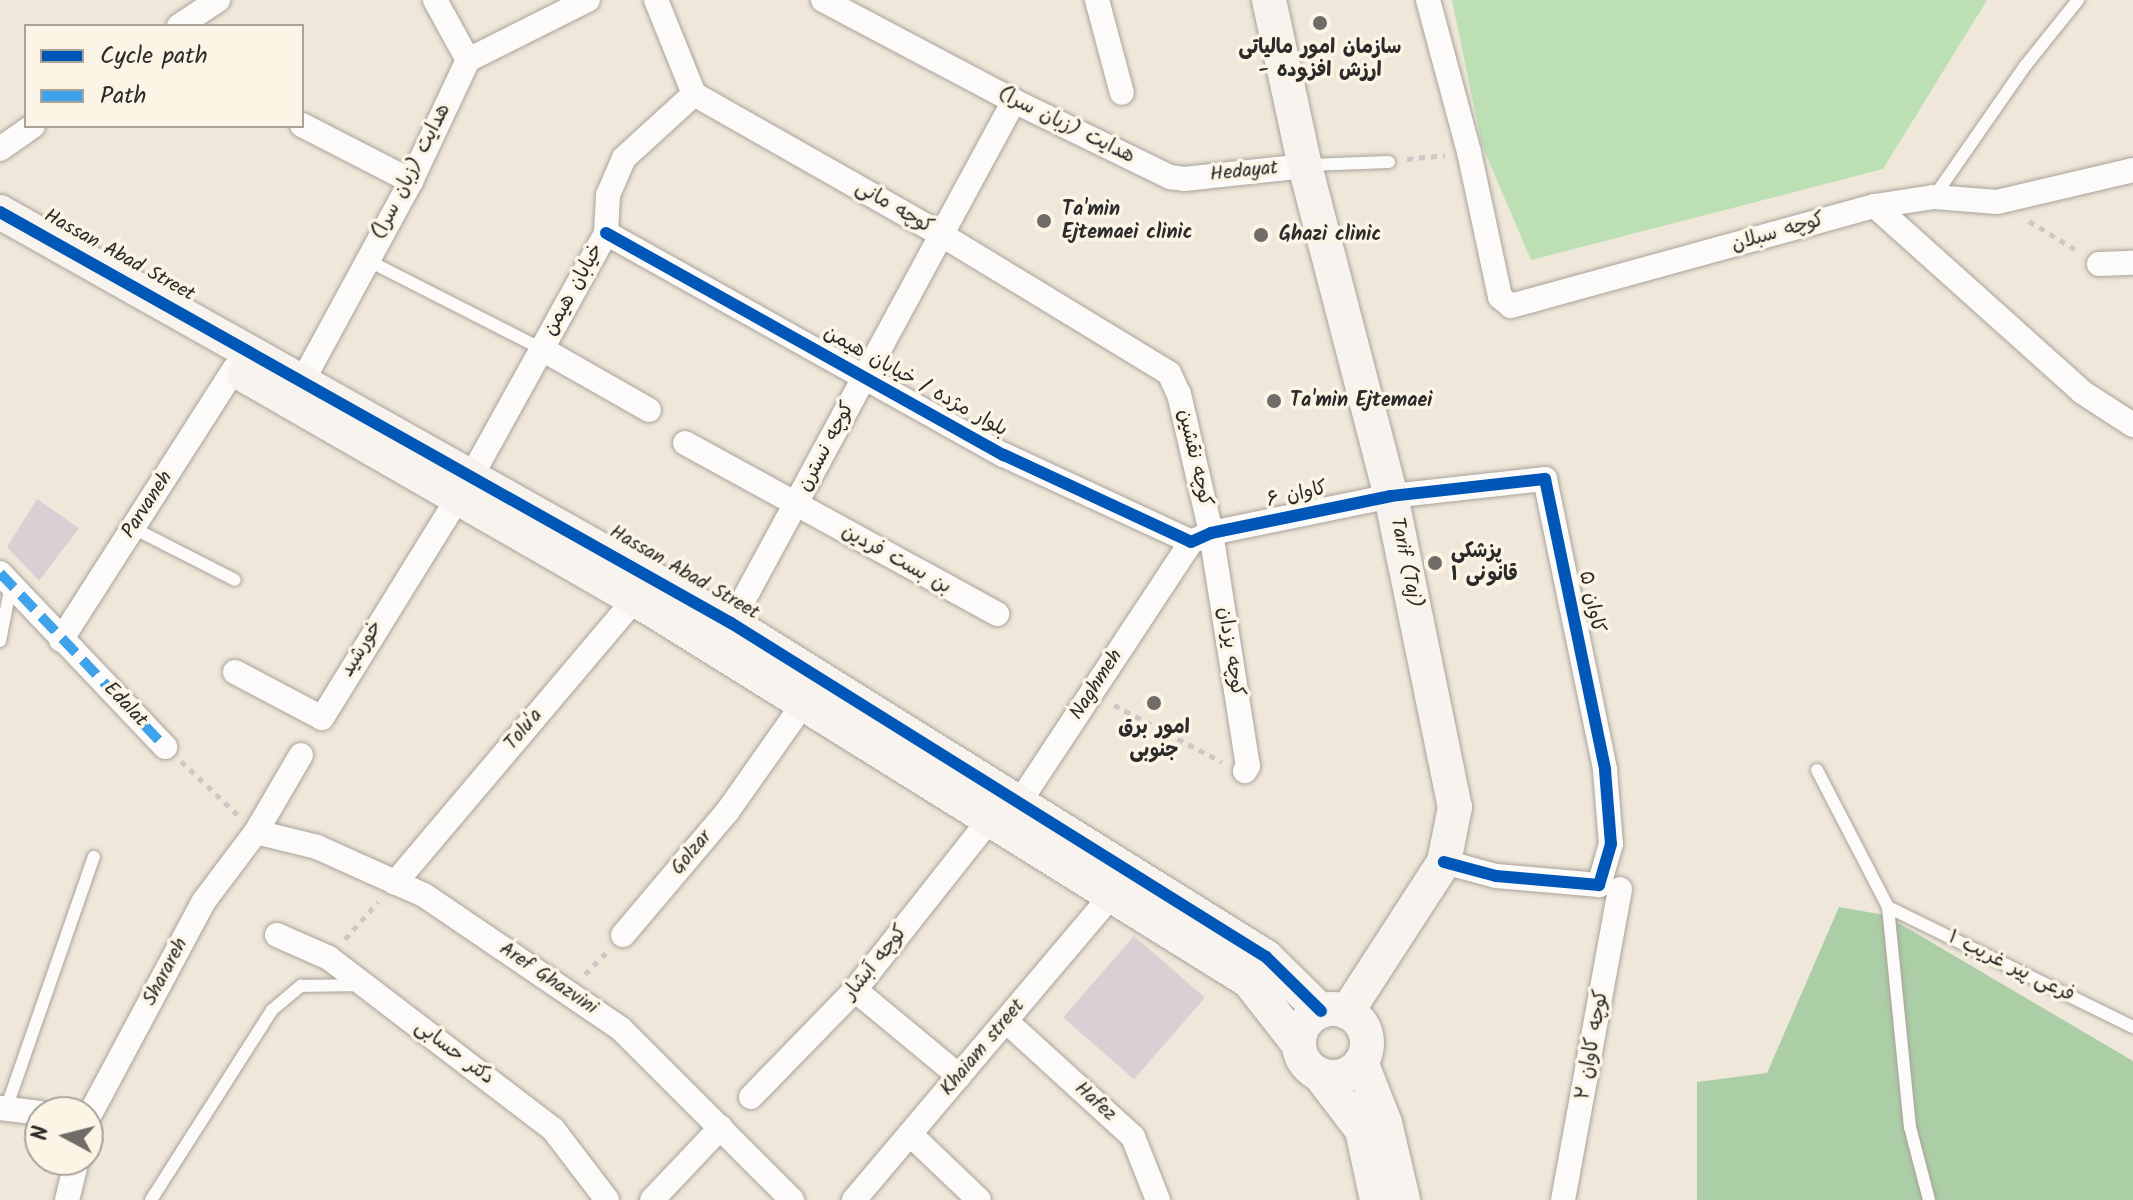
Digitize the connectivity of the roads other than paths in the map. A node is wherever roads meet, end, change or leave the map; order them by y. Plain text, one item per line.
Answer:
1 (218, 0) edge
2 (435, 0) edge
3 (588, 0) edge
4 (656, 0) edge
5 (823, 0) edge
6 (1097, 0) edge
7 (1269, 0) edge
8 (1428, 0) edge
9 (2078, 0) edge
10 (182, 24) edge
11 (468, 60) junction
12 (1122, 93) dead end
13 (694, 94) junction
14 (1014, 101) junction
15 (304, 126) edge
16 (30, 128) edge
17 (0, 149) edge
18 (1389, 162) road end
19 (1305, 166) junction
20 (2133, 170) edge
21 (1184, 179) joint
22 (411, 181) junction
23 (1934, 197) junction
24 (1875, 206) junction
25 (0, 212) edge
26 (606, 233) junction
27 (0, 235) edge
28 (942, 235) junction
29 (367, 260) junction
30 (2133, 263) edge
31 (2099, 264) road end
32 (542, 349) junction
33 (234, 369) junction
34 (865, 377) junction
35 (1175, 383) joint
36 (296, 391) junction
37 (649, 410) dead end
38 (2133, 425) edge
39 (685, 443) dead end
40 (465, 486) junction
41 (1391, 496) junction
42 (795, 505) junction
43 (133, 528) junction
44 (1201, 538) junction
45 (6, 579) edge
46 (235, 580) dead end
47 (644, 588) junction
48 (997, 614) dead end
49 (731, 623) junction
50 (61, 640) junction
51 (0, 641) edge
52 (235, 672) dead end
53 (804, 703) junction
54 (165, 747) road end
55 (301, 755) dead end
56 (1817, 770) dead end
57 (1245, 771) road end
58 (1004, 817) junction
59 (256, 832) junction
60 (94, 857) dead end
61 (1444, 862) junction
62 (395, 883) junction
63 (1610, 887) junction
64 (1112, 895) junction
65 (1888, 907) junction
66 (277, 935) dead end
67 (623, 935) road end
68 (363, 985) junction
69 (855, 990) junction
70 (1334, 1011) junction
71 (1006, 1021) junction
72 (2133, 1027) edge
73 (1299, 1045) junction
74 (1361, 1062) junction
75 (1320, 1075) junction
76 (959, 1076) junction
77 (100, 1096) edge
78 (751, 1097) dead end
79 (3, 1108) edge
80 (24, 1111) edge
81 (721, 1127) junction
82 (910, 1134) junction
83 (73, 1176) edge
84 (67, 1200) edge
85 (151, 1200) edge
86 (607, 1200) edge
87 (652, 1200) edge
88 (792, 1200) edge
89 (854, 1200) edge
90 (979, 1200) edge
91 (1158, 1200) edge
92 (1377, 1200) edge
93 (1403, 1200) edge
94 (1563, 1200) edge
95 (1929, 1200) edge

1 - 10 street
2 - 11 street
3 - 11 street
4 - 13 street
5 - 14 street, هدایت (زبان سرا)
6 - 12 street
7 - 19 street, Tarif (Taj)
8 - 24 street, کوچه سبلان
9 - 23 lane
11 - 22 street, هدایت (زبان سرا)
13 - 26 street, خیابان هیمن
13 - 28 street, کوچه مانی
14 - 21 street, هدایت (زبان سرا)
14 - 28 street, کوچه نسترن
15 - 22 street
16 - 17 street
18 - 19 lane
19 - 21 street, Hedayat
19 - 41 street, Tarif (Taj)
20 - 23 street
22 - 29 street, هدایت (زبان سرا)
23 - 24 street
24 - 38 street
25 - 36 street, Hassan Abad Street
26 - 32 street, خیابان هیمن
26 - 34 street, بلوار مژده / خیابان هیمن
27 - 33 street, Hassan Abad Street
28 - 34 street, کوچه نسترن
28 - 35 street, کوچه مانی
29 - 32 lane
29 - 36 street, هدایت (زبان سرا)
30 - 31 street
32 - 37 street
32 - 40 street, خیابان هیمن
33 - 36 street, Hassan Abad Street
33 - 43 street, Parvaneh
34 - 42 street, کوچه نسترن
34 - 44 street, بلوار مژده / خیابان هیمن
35 - 44 street, کوچه نقشین
36 - 40 street, Hassan Abad Street
39 - 42 street, بن بست فردین
40 - 47 street, Hassan Abad Street
40 - 52 street, خورشید
41 - 44 street, کاوان ۶
41 - 61 street, Tarif (Taj)
41 - 63 street, کاوان ۵
42 - 48 street, بن بست فردین
42 - 49 street, کوچه نسترن
43 - 46 lane
43 - 50 street, Parvaneh
44 - 57 street, کوچه یزدان
44 - 58 street, Naghmeh
45 - 50 street, Edalat
45 - 51 lane
47 - 49 street, Hassan Abad Street
47 - 53 street, Hassan Abad Street
47 - 62 street, Tolu'a
49 - 58 street, Hassan Abad Street
50 - 54 street, Edalat
53 - 58 street, Hassan Abad Street
53 - 67 street, Golzar
55 - 59 street, Sharareh
56 - 65 lane
58 - 64 street, Hassan Abad Street
58 - 69 street, کوچه آبشار
58 - 70 street, Hassan Abad Street
59 - 62 street, Aref Ghazvini
59 - 77 street, Sharareh
60 - 79 lane
61 - 63 street
61 - 70 street, Tarif (Taj)
62 - 81 street, Aref Ghazvini
63 - 94 street, کوچه کاوان ۲
64 - 71 street, Khaiam street
64 - 73 street, Hassan Abad Street
65 - 72 lane, فرعی پیر غریب ۱
65 - 95 lane
66 - 68 street, دکتر حسابی
68 - 85 lane
68 - 86 street, دکتر حسابی
69 - 76 street
69 - 78 street, کوچه آبشار
70 - 73 street
70 - 74 street
71 - 76 street, Khaiam street
71 - 91 street, Hafez
73 - 75 street
74 - 75 street
74 - 93 street
75 - 92 street
76 - 82 street, Khaiam street
79 - 80 street
81 - 87 street
81 - 88 street, Aref Ghazvini
82 - 89 street, Khaiam street
82 - 90 street
83 - 84 street

